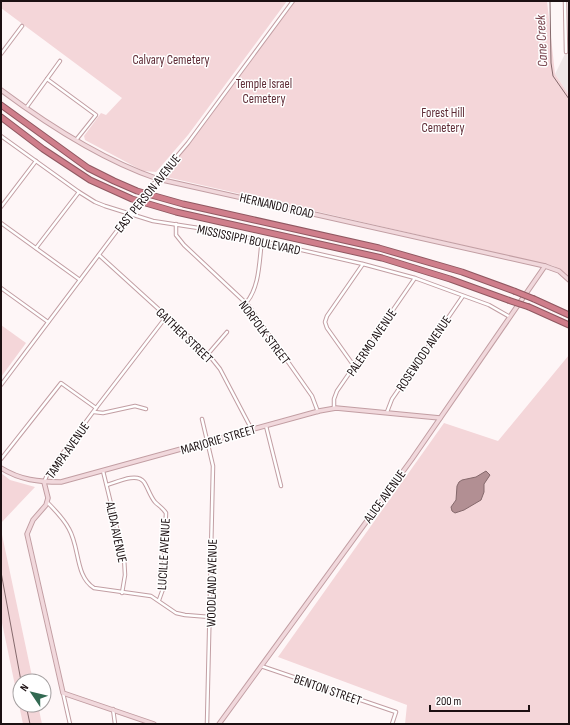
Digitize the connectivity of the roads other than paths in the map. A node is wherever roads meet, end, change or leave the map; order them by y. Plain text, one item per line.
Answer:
1 (293, 1) edge
2 (565, 1) edge
3 (22, 26) dead end
4 (566, 52) dead end
5 (1, 54) edge
6 (60, 61) dead end
7 (47, 79) junction
8 (1, 90) edge
9 (1, 105) edge
10 (25, 108) junction
11 (1, 117) edge
12 (1, 136) edge
13 (76, 140) junction
14 (36, 161) junction
15 (158, 178) junction
16 (79, 192) junction
17 (1, 207) edge
18 (129, 214) junction
19 (1, 223) edge
20 (176, 224) junction
21 (262, 240) junction
22 (36, 248) junction
23 (99, 255) junction
24 (363, 264) junction
25 (545, 266) junction
26 (415, 278) junction
27 (80, 280) junction
28 (569, 280) edge
29 (1, 288) edge
30 (463, 296) junction
31 (246, 304) junction
32 (569, 315) edge
33 (166, 316) junction
34 (510, 317) junction
35 (48, 322) junction
36 (569, 325) edge
37 (227, 332) dead end
38 (208, 354) junction
39 (354, 366) junction
40 (1, 385) edge
41 (96, 408) junction
42 (334, 408) junction
43 (146, 409) dead end
44 (94, 412) junction
45 (318, 412) junction
46 (387, 412) junction
47 (440, 418) junction
48 (202, 419) dead end
49 (266, 426) junction
50 (252, 430) junction
51 (208, 442) junction
52 (1, 459) edge
53 (1, 468) edge
54 (103, 471) junction
55 (44, 482) junction
56 (107, 485) junction
57 (281, 486) dead end
58 (47, 501) junction
59 (122, 593) junction
60 (159, 600) junction
61 (210, 617) junction
62 (261, 666) junction
63 (63, 693) junction
64 (113, 709) junction
65 (70, 724) edge
66 (115, 724) edge
67 (154, 724) edge
68 (208, 724) edge
69 (219, 724) edge
70 (392, 724) edge

1 - 15 street, EAST PERSON AVENUE
2 - 4 street
3 - 5 street
6 - 7 street
7 - 10 street
7 - 13 street
8 - 10 street, HERNANDO ROAD
9 - 32 highway, bridge
10 - 13 street, HERNANDO ROAD
11 - 36 highway, bridge
12 - 14 street, MISSISSIPPI BOULEVARD
13 - 15 street, HERNANDO ROAD
14 - 16 street, MISSISSIPPI BOULEVARD
14 - 17 street
15 - 18 street, EAST PERSON AVENUE, bridge
15 - 25 street, HERNANDO ROAD
16 - 18 street, MISSISSIPPI BOULEVARD
16 - 22 street
18 - 20 street, MISSISSIPPI BOULEVARD
18 - 23 street, EAST PERSON AVENUE
19 - 22 street
20 - 21 street, MISSISSIPPI BOULEVARD
20 - 31 street, NORFOLK STREET
21 - 24 street, MISSISSIPPI BOULEVARD
21 - 31 street
22 - 27 street
23 - 27 street, EAST PERSON AVENUE
23 - 33 street, GAITHER STREET
24 - 26 street, MISSISSIPPI BOULEVARD
24 - 39 street
25 - 28 street, HERNANDO ROAD
25 - 34 street, ALICE AVENUE
26 - 30 street, MISSISSIPPI BOULEVARD
26 - 39 street, PALERMO AVENUE
27 - 35 street, EAST PERSON AVENUE
29 - 35 street
30 - 34 street, MISSISSIPPI BOULEVARD
30 - 46 street, ROSEWOOD AVENUE
31 - 45 street, NORFOLK STREET
33 - 38 street, GAITHER STREET
33 - 41 street, TAMPA AVENUE
34 - 47 street, ALICE AVENUE
35 - 40 street, EAST PERSON AVENUE
37 - 38 street
38 - 50 street, GAITHER STREET
39 - 42 street, PALERMO AVENUE
41 - 44 street, TAMPA AVENUE
41 - 52 street
42 - 45 street, MARJORIE STREET
42 - 46 street, MARJORIE STREET
43 - 44 street
44 - 55 street, TAMPA AVENUE
45 - 49 street, MARJORIE STREET
46 - 47 street, MARJORIE STREET
47 - 62 street, ALICE AVENUE
48 - 51 street, WOODLAND AVENUE
49 - 50 street, MARJORIE STREET
49 - 57 street
50 - 51 street, MARJORIE STREET
51 - 54 street, MARJORIE STREET
51 - 61 street, WOODLAND AVENUE
53 - 55 street, MARJORIE STREET
54 - 55 street, MARJORIE STREET
54 - 56 street, ALIDA AVENUE
55 - 58 street, TAMPA AVENUE
56 - 59 street, ALIDA AVENUE
56 - 60 street, LUCILLE AVENUE
58 - 59 street
58 - 63 street
59 - 60 street
60 - 61 street
61 - 68 street, WOODLAND AVENUE
62 - 69 street, ALICE AVENUE
62 - 70 street, BENTON STREET
63 - 64 street
63 - 65 street
64 - 66 street
64 - 67 street

